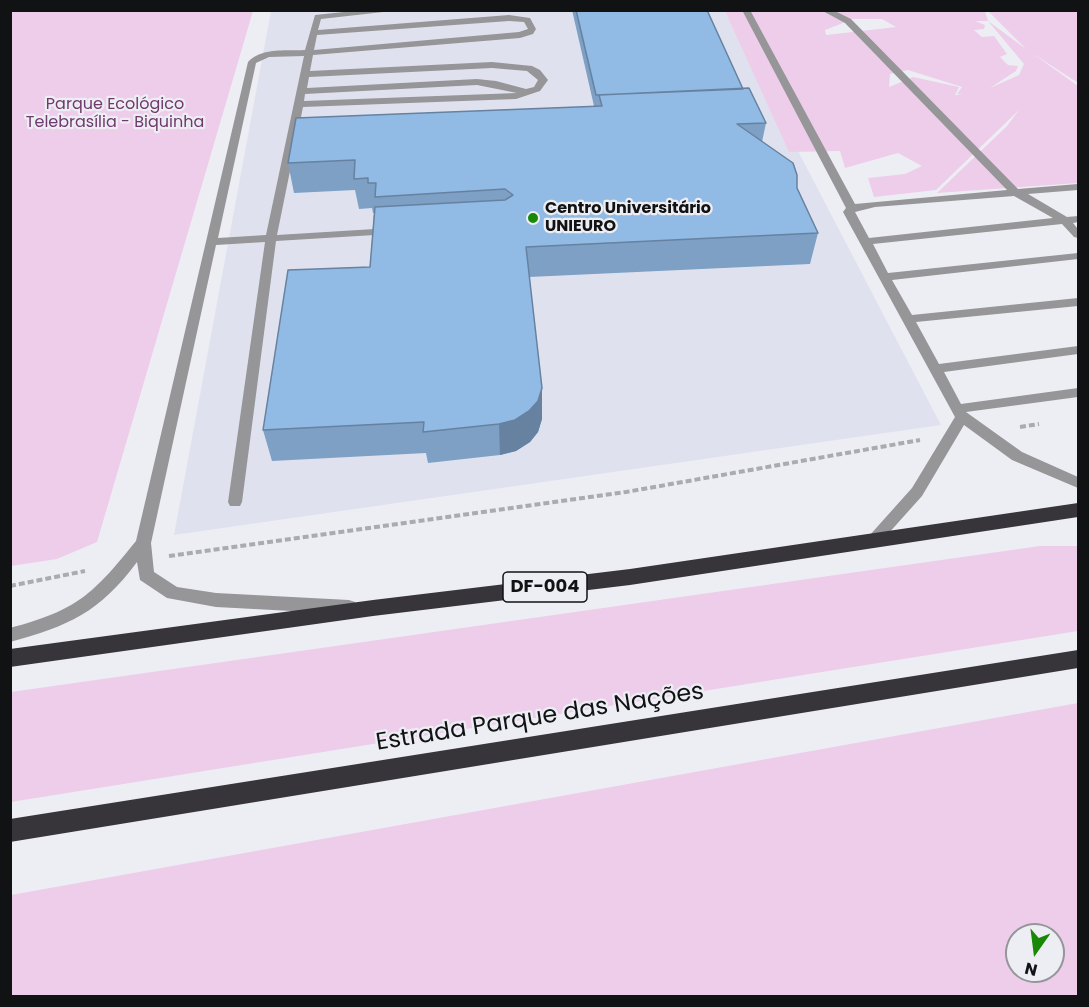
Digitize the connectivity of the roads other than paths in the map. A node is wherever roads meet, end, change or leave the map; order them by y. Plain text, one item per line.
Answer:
1 (397, 10) edge
2 (746, 10) edge
3 (825, 10) edge
4 (321, 14) edge
5 (314, 33) junction
6 (310, 52) junction
7 (305, 74) junction
8 (302, 91) junction
9 (529, 93) junction
10 (299, 104) junction
11 (1078, 187) edge
12 (1014, 190) junction
13 (852, 208) junction
14 (1078, 219) edge
15 (1064, 220) junction
16 (400, 231) edge
17 (1078, 235) edge
18 (271, 238) junction
19 (211, 242) junction
20 (864, 242) junction
21 (1078, 256) edge
22 (883, 277) junction
23 (1078, 302) edge
24 (907, 319) junction
25 (1078, 350) edge
26 (935, 369) junction
27 (1078, 392) edge
28 (959, 413) junction
29 (1078, 483) edge
30 (235, 502) dead end
31 (1078, 510) edge
32 (874, 540) junction
33 (143, 543) junction
34 (373, 608) junction
35 (10, 635) edge
36 (10, 658) edge
37 (1078, 659) edge
38 (10, 831) edge

1 - 4 lane
2 - 13 lane
3 - 12 lane
4 - 5 lane
5 - 6 lane
5 - 6 lane
6 - 7 lane
6 - 19 lane
7 - 8 lane
7 - 9 lane
8 - 9 lane
8 - 10 lane
9 - 10 lane
10 - 18 lane
11 - 12 lane
12 - 13 lane
12 - 15 lane
13 - 20 lane
14 - 15 lane
15 - 17 lane
15 - 20 lane
16 - 18 lane
18 - 19 lane
18 - 30 lane
19 - 33 lane
20 - 22 lane
21 - 22 lane
22 - 24 lane
23 - 24 lane
24 - 26 lane
25 - 26 lane
26 - 28 lane
27 - 28 lane
28 - 29 lane
28 - 32 lane
31 - 32 highway, DF-004
32 - 34 highway, DF-004
33 - 34 lane
33 - 35 lane
34 - 36 highway, DF-004
37 - 38 highway, Estrada Parque das Nações

